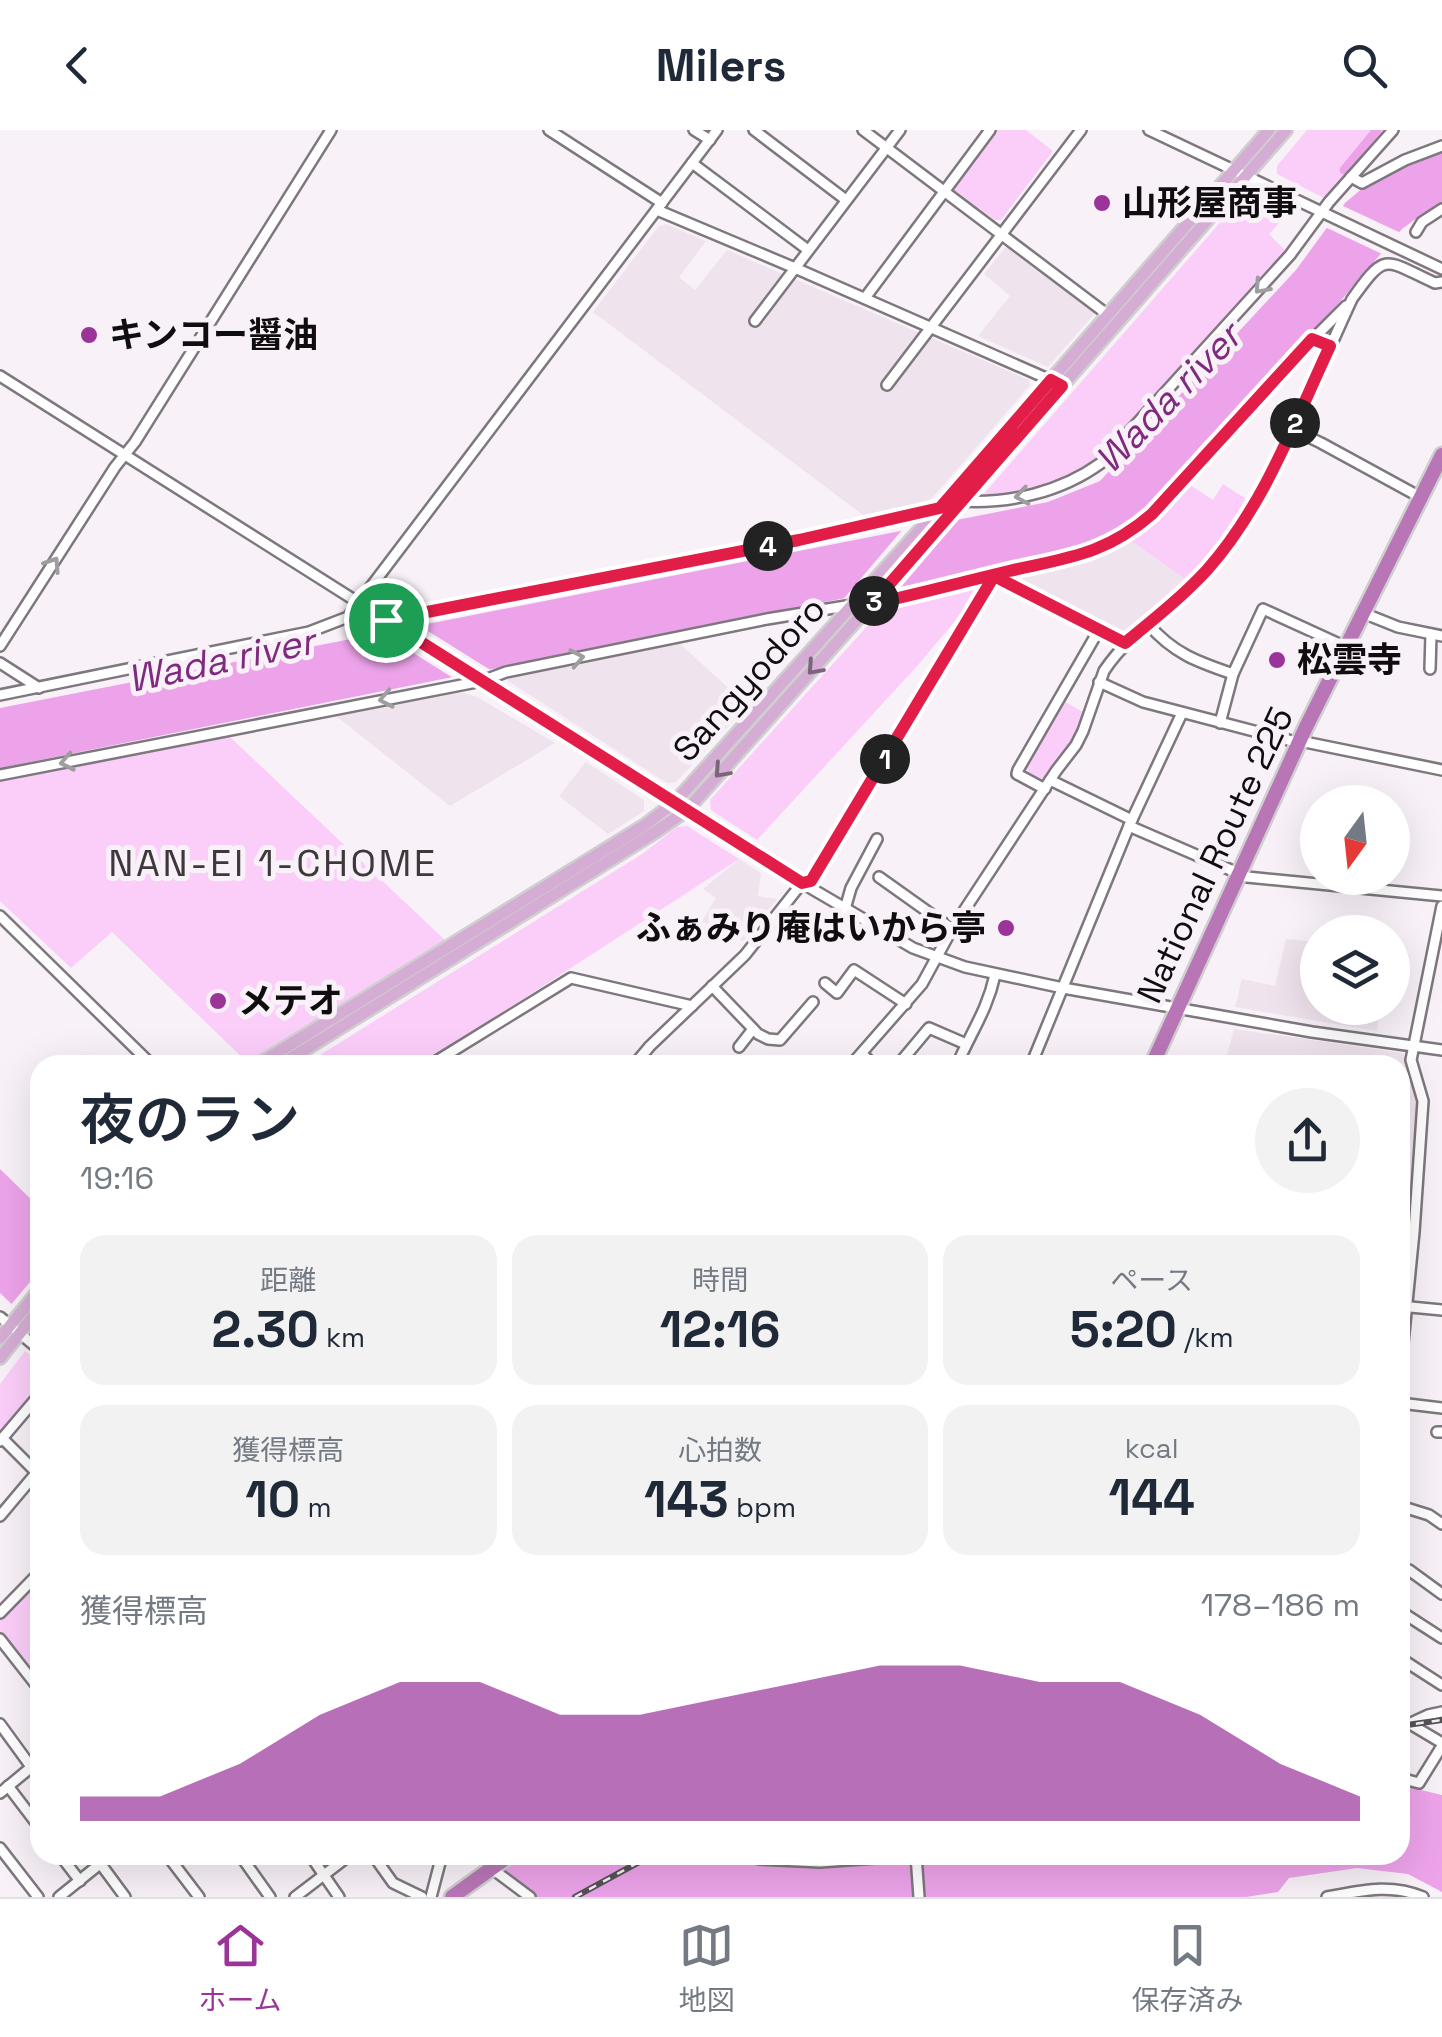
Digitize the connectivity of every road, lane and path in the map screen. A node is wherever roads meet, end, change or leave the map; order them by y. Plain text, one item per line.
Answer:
1 (331, 130) edge
2 (548, 130) edge
3 (694, 130) edge
4 (717, 130) edge
5 (754, 130) edge
6 (863, 130) edge
7 (900, 130) edge
8 (990, 130) edge
9 (1081, 130) edge
10 (1149, 130) edge
11 (1269, 130) edge
12 (1286, 130) edge
13 (1392, 130) edge
14 (710, 140) junction
15 (1442, 146) edge
16 (886, 148) junction
17 (692, 164) junction
18 (1234, 170) junction
19 (1246, 176) junction
20 (1351, 177) junction
21 (944, 191) junction
22 (846, 200) junction
23 (659, 207) junction
24 (1442, 209) edge
25 (1327, 214) junction
26 (1416, 232) dead end
27 (1002, 235) junction
28 (808, 250) junction
29 (795, 268) junction
30 (1442, 269) edge
31 (1442, 282) edge
32 (865, 298) junction
33 (1352, 299) junction
34 (1108, 315) junction
35 (755, 321) dead end
36 (931, 327) junction
37 (1312, 339) junction
38 (1330, 346) junction
39 (0, 376) edge
40 (1056, 383) junction
41 (887, 385) dead end
42 (1292, 429) junction
43 (124, 454) junction
44 (1442, 455) edge
45 (1420, 498) junction
46 (947, 508) junction
47 (994, 576) junction
48 (875, 600) junction
49 (855, 602) junction
50 (360, 603) junction
51 (1363, 613) junction
52 (389, 622) junction
53 (1148, 624) junction
54 (1100, 628) junction
55 (1436, 635) edge
56 (1125, 643) junction
57 (0, 646) edge
58 (1346, 647) junction
59 (0, 663) edge
60 (1430, 669) dead end
61 (1233, 674) junction
62 (482, 681) junction
63 (1099, 682) junction
64 (39, 688) junction
65 (0, 694) edge
66 (1182, 713) junction
67 (1220, 722) junction
68 (1300, 740) junction
69 (1442, 770) edge
70 (0, 775) edge
71 (1047, 785) junction
72 (675, 802) junction
73 (687, 810) junction
74 (1130, 823) junction
75 (877, 840) dead end
76 (1240, 874) junction
77 (878, 877) dead end
78 (802, 883) junction
79 (1442, 896) edge
80 (1442, 906) edge
81 (845, 909) junction
82 (0, 916) edge
83 (952, 929) junction
84 (936, 957) junction
85 (995, 975) junction
86 (825, 984) dead end
87 (712, 986) junction
88 (1063, 988) junction
89 (813, 1002) dead end
90 (906, 1004) junction
91 (692, 1006) junction
92 (1177, 1009) junction
93 (754, 1029) junction
94 (966, 1044) junction
95 (1413, 1046) junction
96 (738, 1047) dead end
97 (1442, 1050) edge
98 (862, 1054) edge
99 (142, 1055) edge
100 (273, 1055) edge
101 (296, 1055) edge
102 (446, 1055) edge
103 (644, 1055) edge
104 (906, 1055) edge
105 (961, 1055) edge
106 (1035, 1055) edge
107 (1156, 1055) edge
108 (1410, 1232) edge
109 (1414, 1232) junction
110 (1410, 1262) edge
111 (30, 1302) edge
112 (1410, 1307) edge
113 (1442, 1310) edge
114 (14, 1324) edge
115 (0, 1338) edge
116 (0, 1358) edge
117 (1410, 1404) edge
118 (30, 1406) edge
119 (1442, 1408) edge
120 (1, 1440) edge
121 (30, 1467) edge
122 (30, 1483) edge
123 (1410, 1509) edge
124 (0, 1516) edge
125 (1442, 1523) edge
126 (1410, 1571) edge
127 (30, 1582) edge
128 (1442, 1594) edge
129 (0, 1613) edge
130 (1410, 1617) edge
131 (1442, 1638) edge
132 (0, 1640) edge
133 (1410, 1664) edge
134 (30, 1678) edge
135 (1442, 1685) edge
136 (1442, 1712) edge
137 (1410, 1721) edge
138 (0, 1724) edge
139 (1410, 1727) edge
140 (1442, 1745) edge
141 (30, 1757) edge
142 (30, 1769) edge
143 (1410, 1781) edge
144 (4, 1789) edge
145 (30, 1817) edge
146 (0, 1848) edge
147 (68, 1865) edge
148 (93, 1865) edge
149 (101, 1865) edge
150 (175, 1865) edge
151 (247, 1865) edge
152 (317, 1865) edge
153 (337, 1865) edge
154 (381, 1865) edge
155 (439, 1865) edge
156 (495, 1865) edge
157 (917, 1865) edge
158 (492, 1867) junction
159 (324, 1875) junction
160 (80, 1881) junction
161 (1351, 1894) edge
162 (38, 1897) edge
163 (58, 1897) edge
164 (125, 1897) edge
165 (199, 1897) edge
166 (270, 1897) edge
167 (295, 1897) edge
168 (338, 1897) edge
169 (422, 1897) edge
170 (431, 1897) edge
171 (452, 1897) edge
172 (530, 1897) edge
173 (919, 1897) edge
174 (1327, 1897) edge
175 (1423, 1897) edge

1 - 43 street
2 - 23 street
3 - 14 street
4 - 14 street
5 - 22 street
6 - 16 street
7 - 16 street
8 - 21 street
9 - 27 street
10 - 18 street
11 - 18 main road, Sangyodoro
12 - 19 main road, Sangyodoro
13 - 20 street
14 - 17 street
15 - 20 street
16 - 21 street
16 - 22 street
17 - 23 street
17 - 28 street
18 - 19 street
18 - 34 main road, Sangyodoro
19 - 25 street
19 - 40 main road, Sangyodoro
20 - 25 street
21 - 27 street
21 - 32 street
22 - 28 street
23 - 29 street
23 - 50 street
24 - 26 street
25 - 30 street
25 -> 46 street
27 - 34 street
27 - 36 street
28 - 29 street
29 - 32 street
29 - 35 street
31 - 33 street
32 - 36 street
33 - 37 street
33 - 38 street
34 - 40 main road, Sangyodoro
36 - 40 street
36 - 41 street
37 - 38 street
37 - 47 street
38 - 42 street
39 - 43 street
40 - 46 main road, Sangyodoro
40 - 46 main road, Sangyodoro
42 - 45 street
42 - 53 street
43 - 50 street
57 -> 43 street
44 - 45 highway, National Route 225
45 - 51 highway, National Route 225
46 - 48 main road, Sangyodoro
46 - 49 main road, Sangyodoro
46 - 52 street
47 - 48 street
47 - 54 street
47 - 78 street
48 -> 73 main road, Sangyodoro
62 -> 49 street
49 - 72 main road, Sangyodoro
50 - 52 street
50 - 64 street
51 - 55 street
51 - 58 highway, National Route 225
52 - 62 street
53 - 56 street
53 - 61 street
54 - 56 street
54 - 71 street
55 - 60 street
56 - 63 street
58 - 61 street
58 - 68 highway, National Route 225
59 - 64 street
61 - 67 street
62 -> 70 street
62 - 72 street
63 - 66 street
63 - 71 street
64 - 65 street
66 - 67 street
66 - 74 street
67 - 68 street
68 - 69 street
68 - 76 highway, National Route 225
71 - 74 street
71 - 83 street
72 - 73 street
72 - 100 main road, Sangyodoro
73 - 78 street
73 - 101 main road, Sangyodoro
74 - 76 street
74 - 88 street
75 - 81 street
76 - 79 street
76 - 92 highway, National Route 225
77 - 83 street
78 - 81 street
78 - 87 street
80 - 95 street
81 - 84 street
82 - 99 street
83 - 84 street
84 - 85 street
84 - 90 street
85 - 88 street
85 - 94 street
86 - 90 street
87 - 91 street
87 - 93 street
88 - 92 street
88 - 106 street
89 - 93 street
90 - 98 street
91 - 102 street
91 - 103 street
92 - 95 street
92 - 107 highway, National Route 225
93 - 96 street
94 - 104 street
94 - 105 street
95 - 97 street
95 - 109 street
108 - 109 street
109 - 110 street
111 - 114 main road
112 - 113 street
114 - 115 main road
114 - 116 main road
117 - 119 street
118 - 120 street
120 - 121 street
122 - 124 street
123 - 125 street
126 - 128 street
127 - 129 street
130 - 131 street
132 - 134 street
133 - 135 street
136 - 137 street
138 - 141 street
139 - 140 street
140 - 143 street
142 - 144 street
144 - 145 street
146 - 162 street
147 - 160 street
148 - 160 street
149 - 164 street
150 - 165 street
151 - 166 street
152 - 159 street
153 - 159 street
154 - 169 street
155 - 170 street
156 - 158 highway
157 - 173 street
158 - 171 highway
158 - 172 street
159 - 167 street
159 - 168 street
160 - 163 street
161 - 174 street
161 - 175 street

